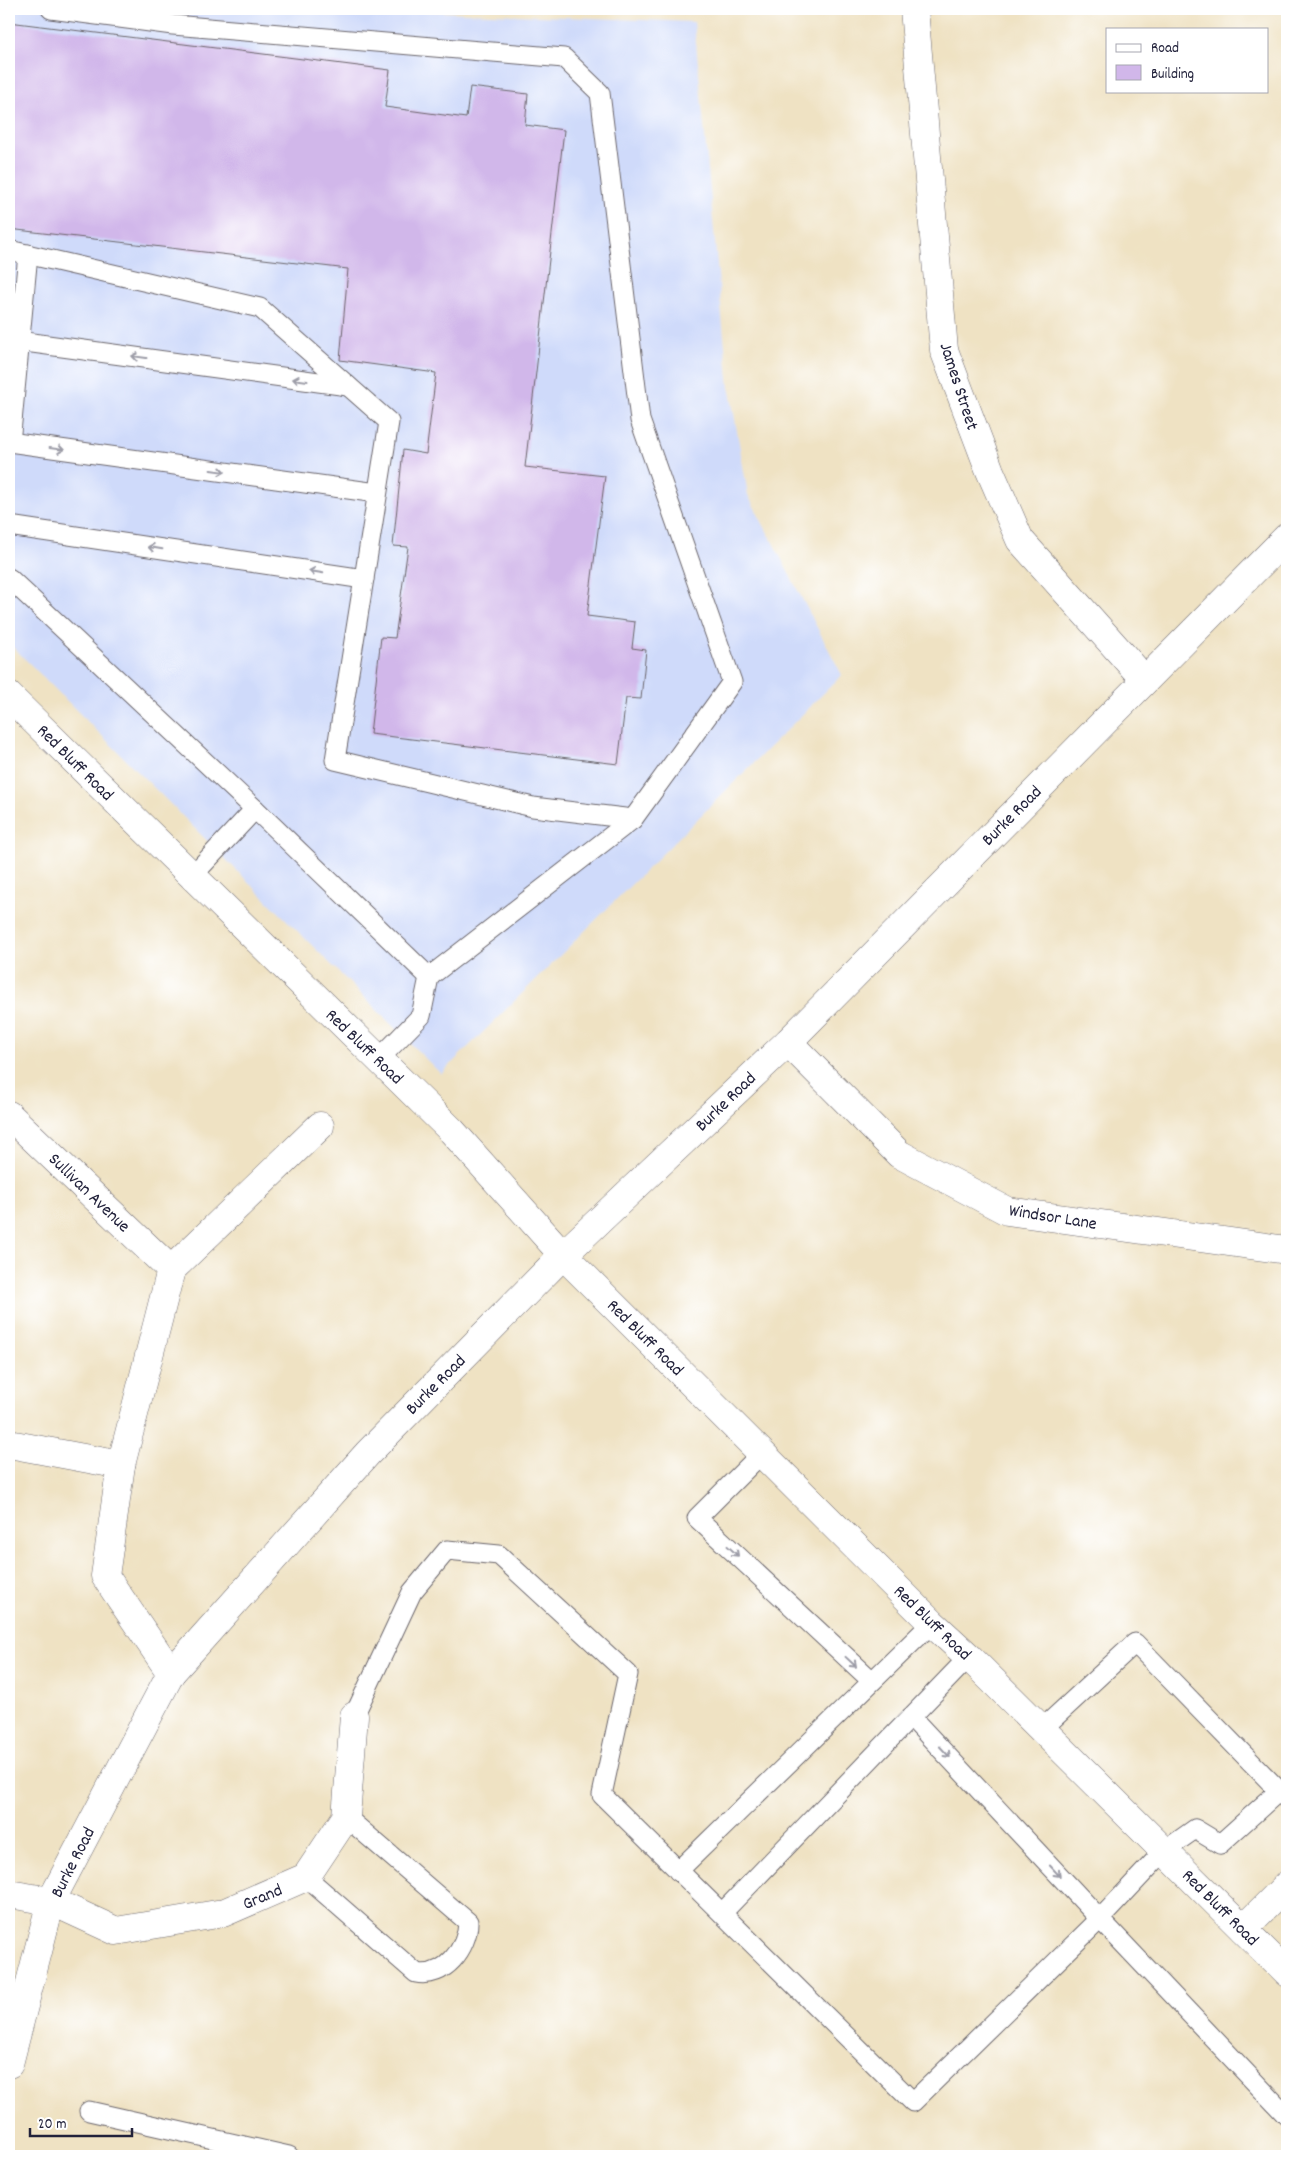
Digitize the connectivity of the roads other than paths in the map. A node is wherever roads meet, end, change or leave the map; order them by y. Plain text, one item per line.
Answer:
1 (51, 9) edge
2 (914, 9) edge
3 (9, 250) edge
4 (28, 254) junction
5 (14, 341) edge
6 (348, 386) junction
7 (10, 443) edge
8 (378, 492) junction
9 (9, 526) edge
10 (1287, 537) edge
11 (9, 578) edge
12 (364, 579) junction
13 (1144, 679) junction
14 (9, 696) edge
15 (254, 809) junction
16 (634, 819) junction
17 (192, 876) junction
18 (429, 976) junction
19 (788, 1042) junction
20 (378, 1059) junction
21 (9, 1115) edge
22 (320, 1126) dead end
23 (1287, 1250) edge
24 (564, 1255) junction
25 (171, 1270) junction
26 (9, 1444) edge
27 (762, 1453) junction
28 (121, 1465) junction
29 (932, 1623) junction
30 (969, 1657) junction
31 (171, 1673) junction
32 (872, 1681) junction
33 (354, 1716) joint
34 (911, 1717) junction
35 (1042, 1729) junction
36 (1283, 1795) edge
37 (346, 1817) junction
38 (1164, 1850) junction
39 (678, 1871) junction
40 (306, 1877) junction
41 (1287, 1885) edge
42 (9, 1894) edge
43 (51, 1901) junction
44 (722, 1913) junction
45 (1100, 1919) junction
46 (1243, 1929) junction
47 (1287, 1974) edge
48 (9, 2064) edge
49 (89, 2111) dead end
50 (1287, 2116) edge
51 (289, 2156) edge

1 - 16 lane
2 - 13 street, James Street
3 - 4 lane
4 - 5 lane
4 - 6 lane
6 -> 5 lane
5 - 7 lane
6 - 8 lane
7 -> 8 lane
8 - 12 lane
12 -> 9 lane
10 - 13 street, Burke Road
11 - 15 lane
12 - 16 lane
13 - 19 street, Burke Road
14 - 17 street, Red Bluff Road
15 - 17 lane
15 - 18 lane
16 - 18 lane
17 - 20 street, Red Bluff Road
18 - 20 lane
19 - 23 street, Windsor Lane
19 - 24 street, Burke Road
20 - 24 street, Red Bluff Road
21 - 25 street, Sullivan Avenue
22 - 25 street
24 - 27 street, Red Bluff Road
24 - 31 street, Burke Road
25 - 28 street
26 - 28 street
27 - 29 street, Red Bluff Road
27 -> 32 lane
28 - 31 street
29 - 30 street, Red Bluff Road
29 - 32 lane
30 - 34 lane
30 - 35 street, Red Bluff Road
31 - 43 street, Burke Road
32 - 39 lane
33 - 37 street
33 - 39 lane
34 - 44 lane
34 -> 45 lane
35 - 36 lane
35 - 38 street, Red Bluff Road
36 - 38 lane
37 - 40 street
37 - 40 lane
38 - 45 lane
38 - 46 street, Red Bluff Road
39 - 44 lane
40 - 43 street, Grand
41 - 46 street
42 - 43 street, Grand
43 - 48 street, Burke Road
44 - 45 lane
45 - 50 lane
46 - 47 street, Red Bluff Road
49 - 51 lane

